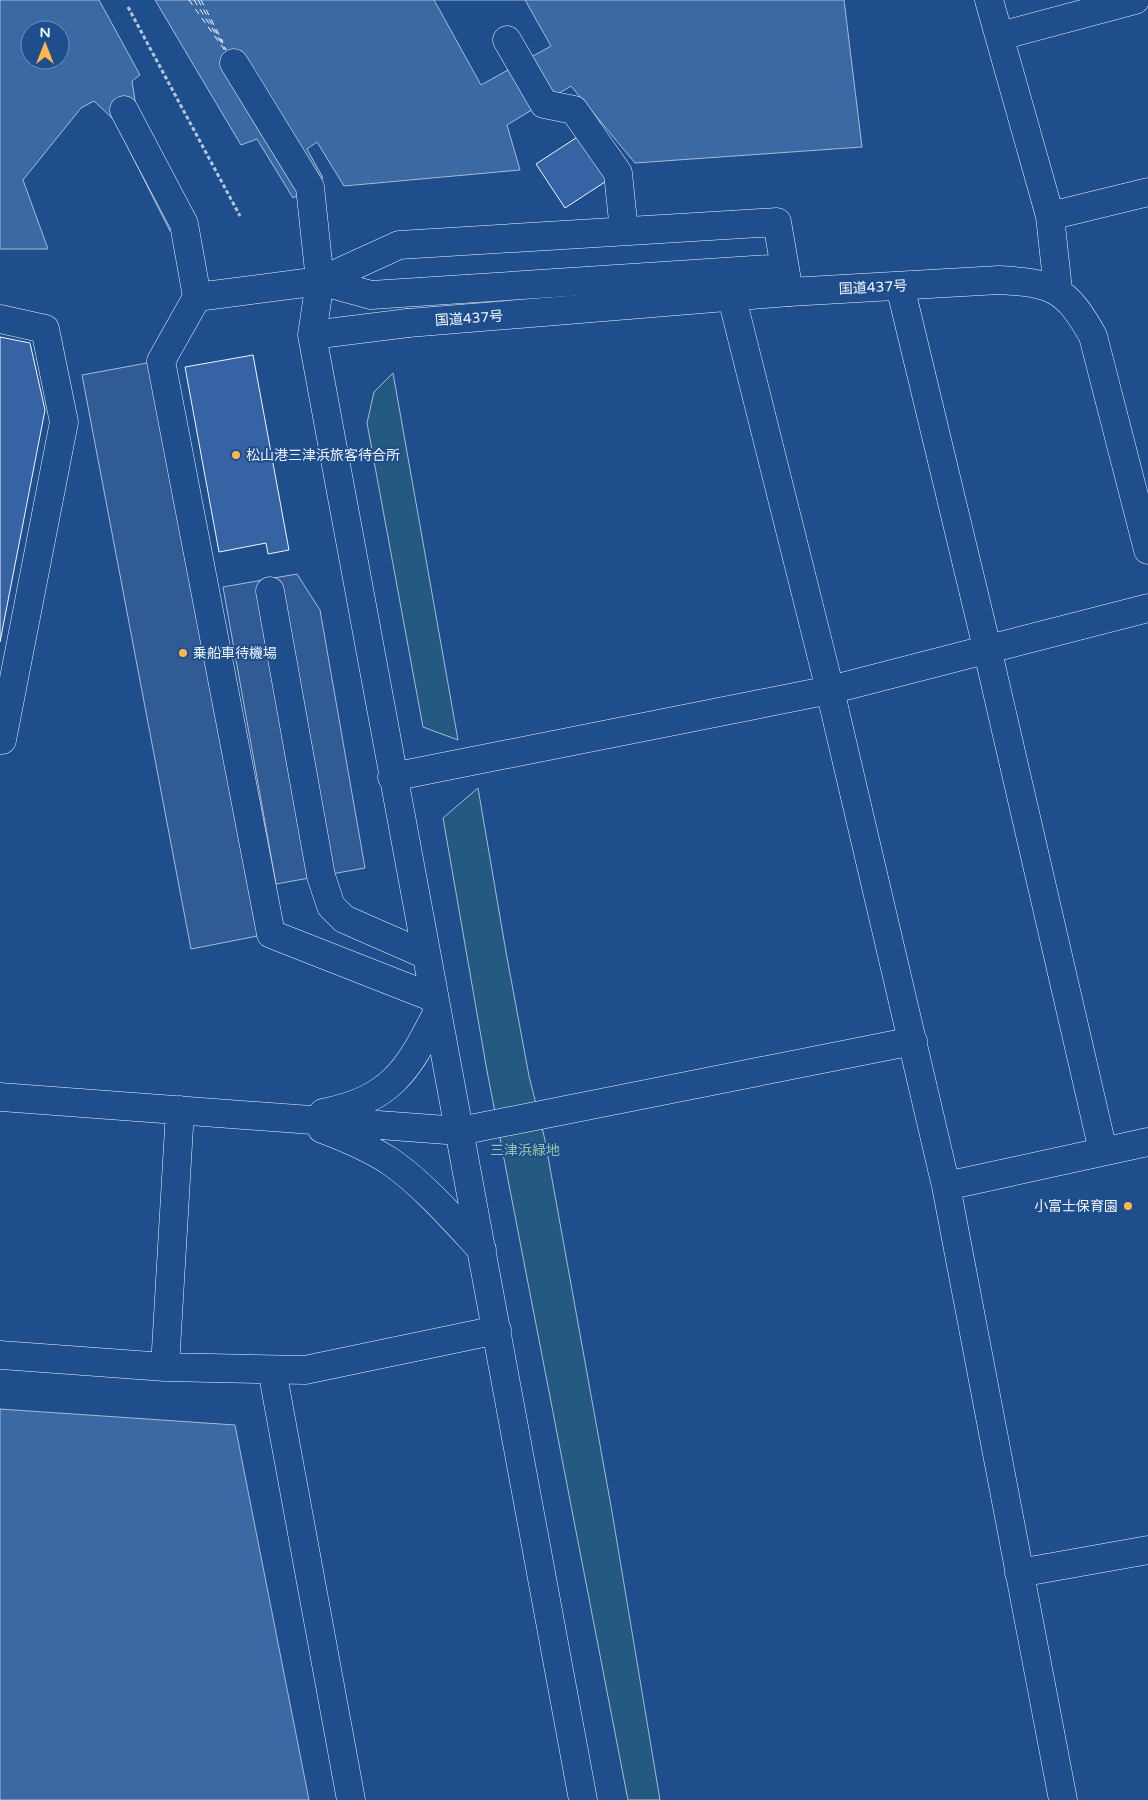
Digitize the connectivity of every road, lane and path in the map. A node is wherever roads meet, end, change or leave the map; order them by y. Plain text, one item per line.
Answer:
1 (989, 0) edge
2 (1134, 0) edge
3 (128, 7) dead end
4 (1000, 36) junction
5 (507, 40) dead end
6 (234, 63) dead end
7 (124, 110) dead end
8 (1148, 192) edge
9 (240, 216) dead end
10 (1050, 216) junction
11 (624, 231) junction
12 (787, 280) junction
13 (320, 281) junction
14 (900, 286) junction
15 (1058, 290) junction
16 (197, 297) junction
17 (732, 298) junction
18 (0, 319) edge
19 (312, 335) junction
20 (1148, 550) edge
21 (270, 591) dead end
22 (1148, 608) edge
23 (987, 648) junction
24 (830, 690) junction
25 (0, 740) edge
26 (392, 777) junction
27 (426, 955) junction
28 (436, 1006) junction
29 (913, 1042) junction
30 (0, 1097) edge
31 (180, 1110) junction
32 (296, 1119) junction
33 (460, 1131) junction
34 (1148, 1142) edge
35 (1103, 1152) junction
36 (946, 1186) junction
37 (482, 1250) junction
38 (496, 1330) junction
39 (0, 1355) edge
40 (165, 1367) junction
41 (272, 1370) junction
42 (1148, 1550) edge
43 (1019, 1574) junction
44 (352, 1800) edge
45 (583, 1800) edge
46 (1063, 1800) edge

1 - 4 main road
2 - 4 main road
3 - 9 path
4 - 10 main road
5 - 11 main road
6 - 13 main road
7 - 16 main road
8 - 10 main road
10 - 15 main road
11 - 12 main road
11 - 13 main road
12 - 13 main road
12 - 14 main road, 国道437号
12 - 17 main road, 国道437号
13 - 16 main road
13 - 19 main road
14 - 15 main road, 国道437号
14 - 23 main road
15 - 20 main road
16 - 28 main road
17 - 19 main road, 国道437号
17 - 24 main road
18 - 25 main road
19 - 26 main road
21 - 27 main road
22 - 23 main road
23 - 24 main road
23 - 35 main road
24 - 26 main road
24 - 29 main road
26 - 27 main road
27 - 28 main road
28 - 32 main road
28 - 33 main road
29 - 33 main road
29 - 36 main road
30 - 31 main road
31 - 32 main road
31 - 40 main road
32 - 33 main road
32 - 37 main road
33 - 37 main road
34 - 35 main road
35 - 36 main road
36 - 43 main road
37 - 38 main road
38 - 41 main road
38 - 45 main road
39 - 40 main road
40 - 41 main road
41 - 44 main road
42 - 43 main road
43 - 46 main road

